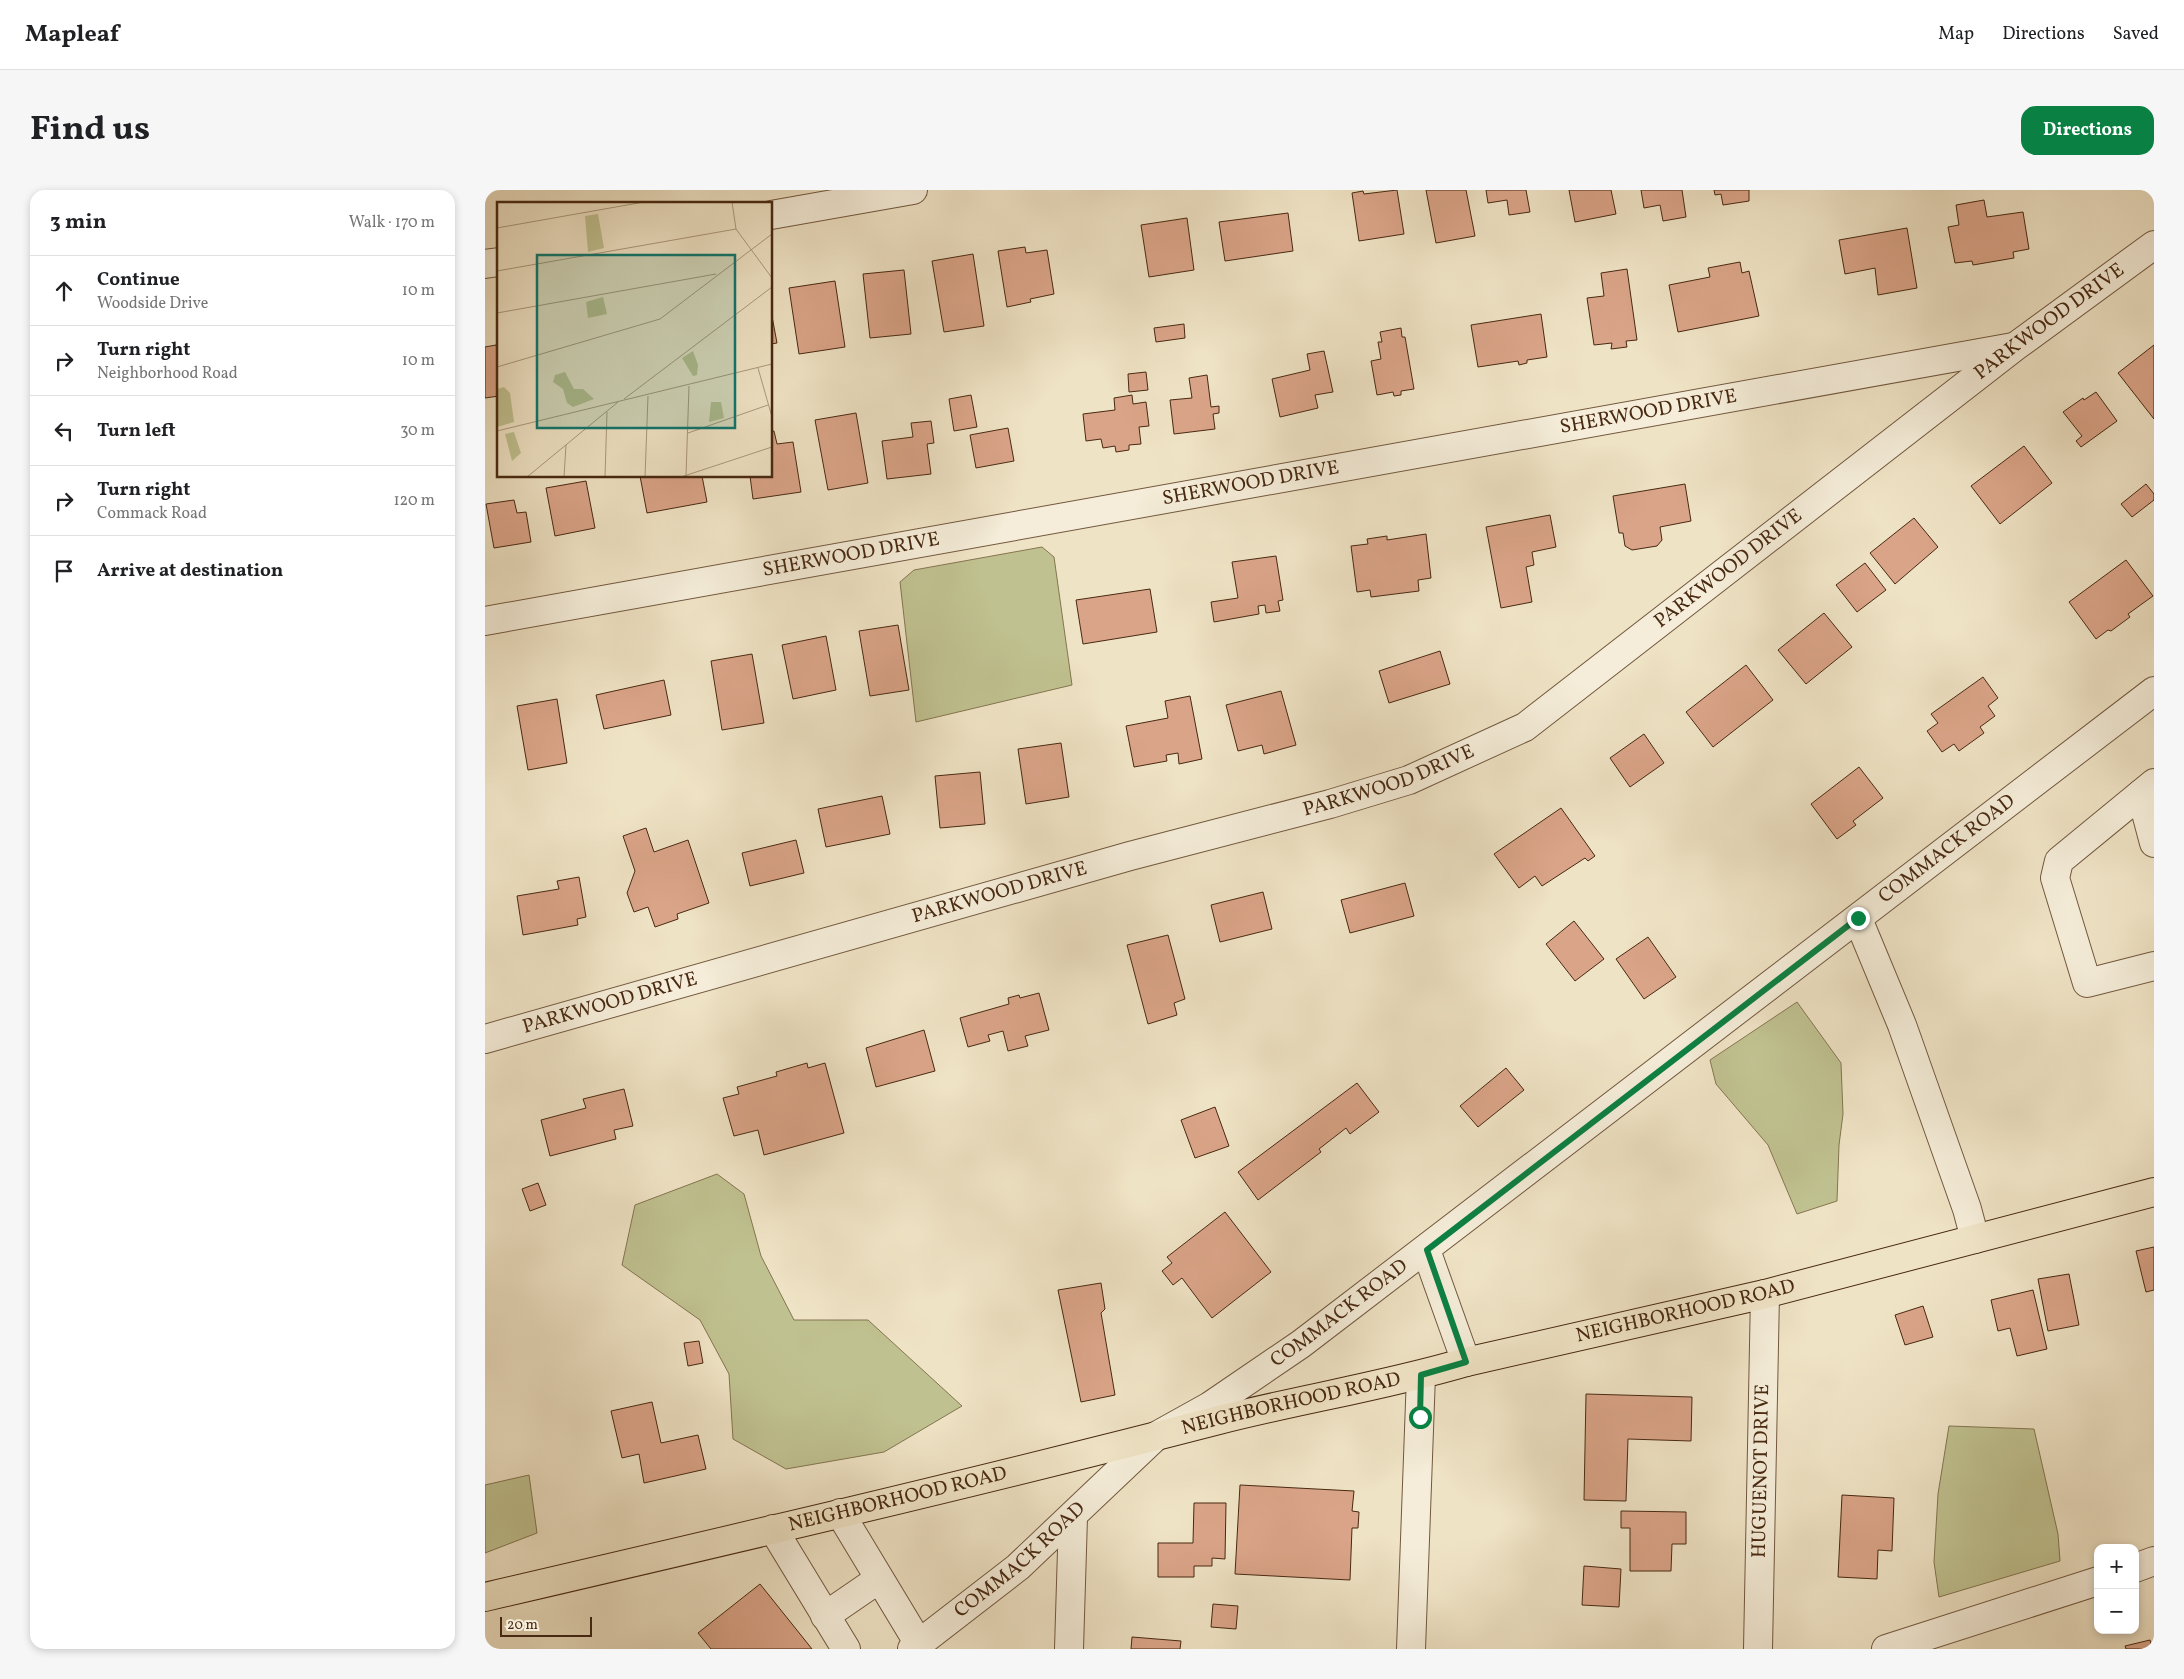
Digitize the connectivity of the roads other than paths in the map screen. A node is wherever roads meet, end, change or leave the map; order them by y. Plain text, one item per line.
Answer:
1 (913, 190) edge
2 (773, 215) edge
3 (2154, 245) edge
4 (2017, 346) junction
5 (485, 621) edge
6 (2154, 691) edge
7 (2148, 788) edge
8 (2154, 843) edge
9 (1858, 918) junction
10 (2154, 966) edge
11 (485, 1039) edge
12 (2154, 1192) edge
13 (1975, 1239) junction
14 (1427, 1250) junction
15 (1765, 1294) junction
16 (1466, 1362) junction
17 (1421, 1375) junction
18 (1156, 1436) junction
19 (840, 1514) junction
20 (1073, 1517) junction
21 (773, 1530) junction
22 (2154, 1561) edge
23 (2139, 1567) edge
24 (879, 1579) junction
25 (2094, 1582) edge
26 (485, 1597) edge
27 (825, 1616) junction
28 (915, 1646) edge
29 (846, 1649) edge
30 (1069, 1649) edge
31 (1411, 1649) edge
32 (1758, 1649) edge
33 (1886, 1649) edge

1 - 2 street
3 - 4 street, PARKWOOD DRIVE
4 - 5 street, SHERWOOD DRIVE
4 - 11 street, PARKWOOD DRIVE
6 - 9 street, COMMACK ROAD
7 - 8 street
7 - 10 street
9 - 13 street
9 - 14 street, COMMACK ROAD
12 - 13 main road, NEIGHBORHOOD ROAD
13 - 15 main road, NEIGHBORHOOD ROAD
14 - 16 street
14 - 18 street, COMMACK ROAD
15 - 16 main road, NEIGHBORHOOD ROAD
15 - 32 street, HUGUENOT DRIVE
16 - 17 main road, NEIGHBORHOOD ROAD
17 - 18 main road, NEIGHBORHOOD ROAD
17 - 31 street
18 - 19 main road, NEIGHBORHOOD ROAD
18 - 20 street, COMMACK ROAD
19 - 21 main road, NEIGHBORHOOD ROAD
19 - 24 street
20 - 28 street, COMMACK ROAD
20 - 30 street
21 - 26 main road, NEIGHBORHOOD ROAD
21 - 27 street
22 - 23 street
24 - 27 street
24 - 28 street
25 - 33 street
27 - 29 street

